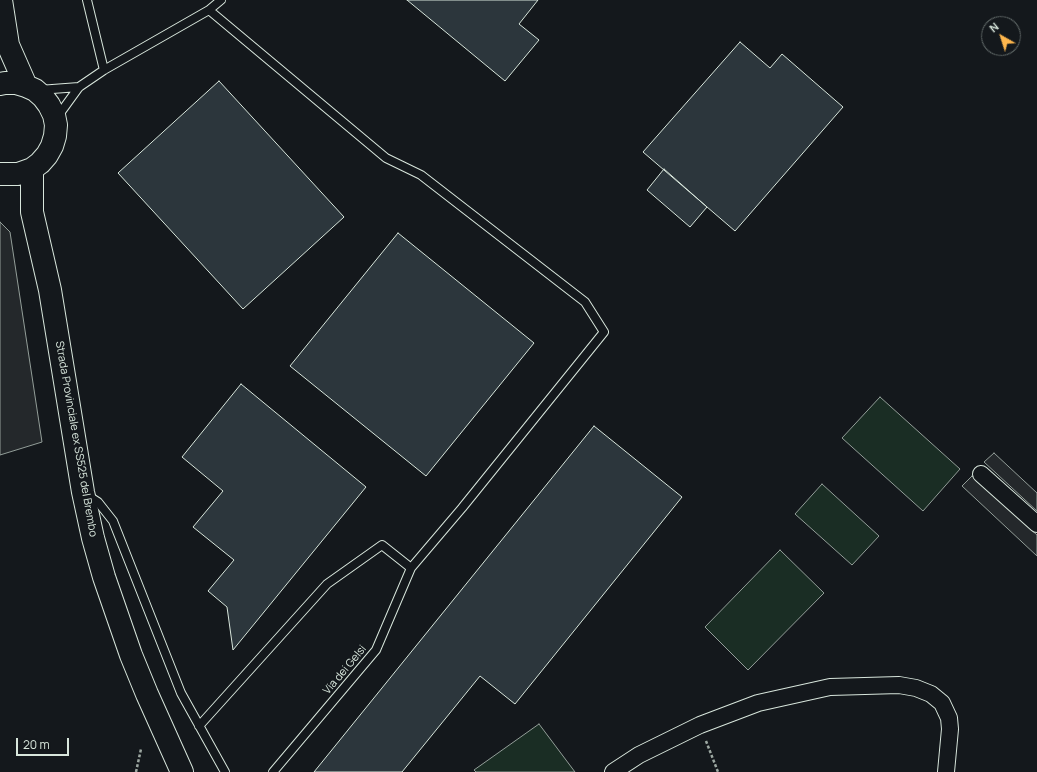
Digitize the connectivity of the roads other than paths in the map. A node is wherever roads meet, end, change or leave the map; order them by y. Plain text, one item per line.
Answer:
1 (1, 0) edge
2 (87, 0) edge
3 (221, 0) edge
4 (209, 10) junction
5 (4, 55) edge
6 (104, 70) junction
7 (0, 84) edge
8 (78, 87) junction
9 (31, 88) junction
10 (55, 120) junction
11 (32, 169) junction
12 (1, 174) edge
13 (32, 212) junction
14 (981, 474) dead end
15 (83, 492) junction
16 (1037, 524) edge
17 (411, 568) junction
18 (199, 726) junction
19 (182, 772) edge
20 (226, 772) edge
21 (274, 772) edge
22 (613, 772) edge
23 (946, 772) edge

1 - 5 main road, Strada Provinciale ex SS525 del Brembo
2 - 6 lane
3 - 4 lane
4 - 6 lane
4 - 17 lane, Via dei Gelsi
5 - 9 main road, Strada Provinciale ex SS525 del Brembo
6 - 8 lane
7 - 9 main road
8 - 9 lane
8 - 10 lane
9 - 10 main road, Strada Provinciale ex SS525 del Brembo
10 - 11 main road, Strada Provinciale ex SS525 del Brembo
11 - 12 main road, Strada Provinciale ex SS525 del Brembo
11 - 13 main road, Strada Provinciale ex SS525 del Brembo
12 - 13 main road, Strada Provinciale ex SS525 del Brembo
13 - 15 main road, Strada Provinciale ex SS525 del Brembo
14 - 16 street
15 - 18 lane
15 - 19 main road, Strada Provinciale ex SS525 del Brembo
17 - 18 lane
17 - 21 lane, Via dei Gelsi
18 - 20 lane
22 - 23 street

